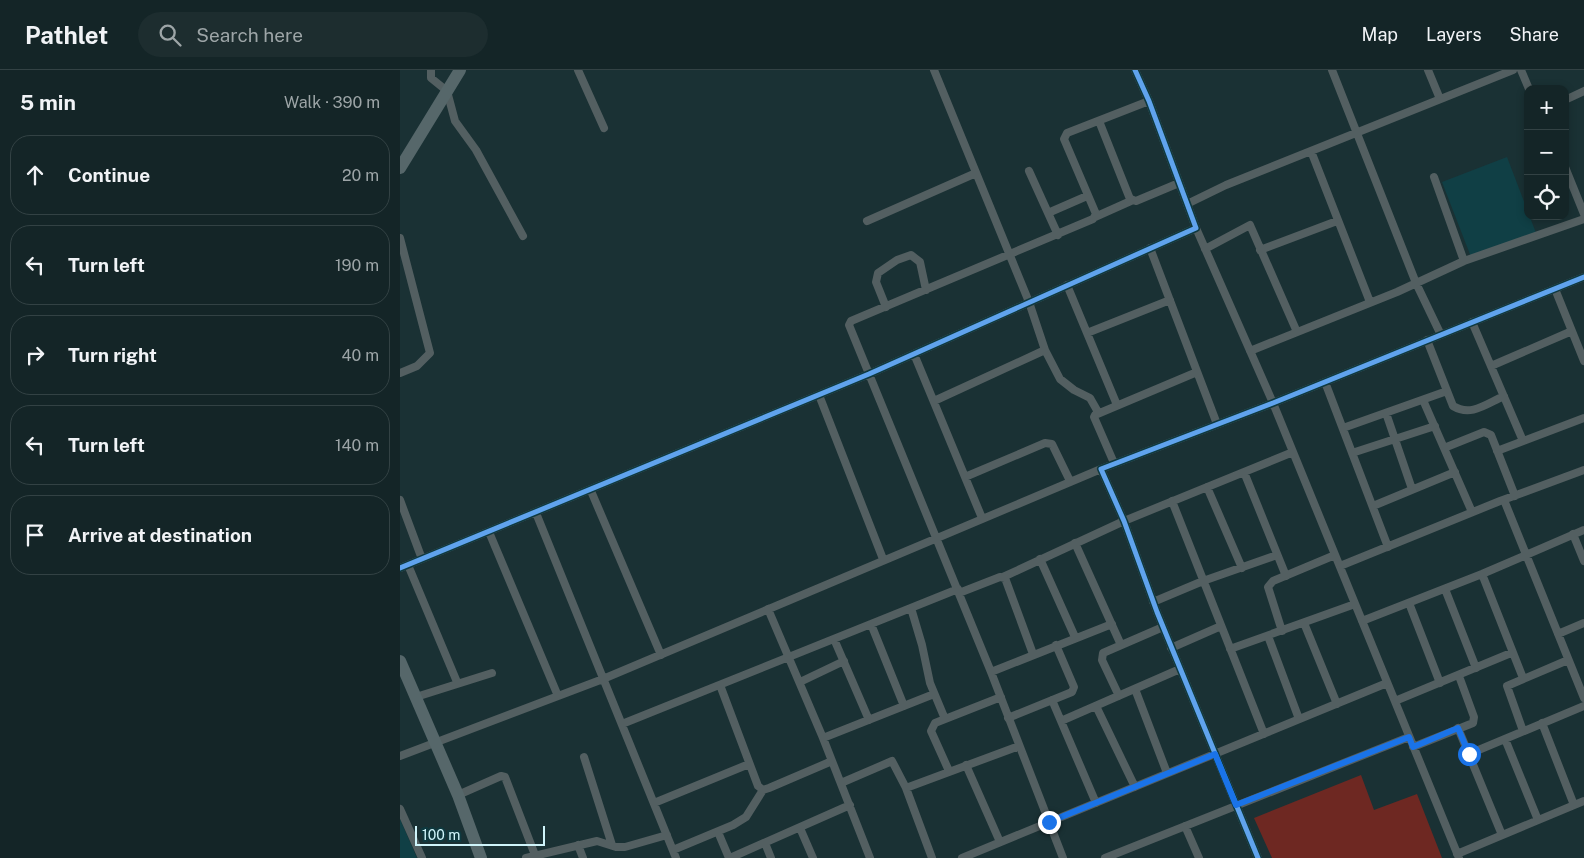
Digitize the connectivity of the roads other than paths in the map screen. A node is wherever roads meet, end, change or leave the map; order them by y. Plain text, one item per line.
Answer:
1 (431, 70) edge
2 (460, 70) edge
3 (578, 70) edge
4 (934, 70) edge
5 (1135, 70) edge
6 (1332, 70) edge
7 (1428, 70) edge
8 (1513, 70) edge
9 (1521, 70) edge
10 (1527, 85) edge
11 (447, 91) junction
12 (1584, 91) edge
13 (1569, 98) edge
14 (1440, 99) junction
15 (1149, 101) junction
16 (1099, 121) junction
17 (604, 128) dead end
18 (1357, 132) junction
19 (1311, 151) junction
20 (400, 168) edge
21 (1029, 171) dead end
22 (976, 173) junction
23 (1568, 175) edge
24 (1434, 177) dead end
25 (1179, 183) junction
26 (1087, 196) junction
27 (1133, 200) junction
28 (1187, 204) junction
29 (1048, 213) junction
30 (1584, 214) edge
31 (1095, 218) junction
32 (1584, 219) edge
33 (867, 221) dead end
34 (1337, 221) junction
35 (1196, 228) junction
36 (1058, 235) junction
37 (523, 236) dead end
38 (400, 238) edge
39 (1150, 248) junction
40 (1205, 249) junction
41 (1260, 250) junction
42 (1010, 255) junction
43 (1464, 262) junction
44 (1584, 277) edge
45 (1416, 283) junction
46 (1067, 285) junction
47 (1555, 289) junction
48 (926, 290) junction
49 (1170, 300) junction
50 (1029, 302) junction
51 (1370, 302) junction
52 (886, 307) junction
53 (1472, 322) junction
54 (1572, 331) junction
55 (1297, 332) junction
56 (1087, 333) junction
57 (1442, 335) junction
58 (1428, 340) junction
59 (1045, 350) junction
60 (1250, 351) junction
61 (914, 354) junction
62 (1584, 361) edge
63 (1491, 366) junction
64 (1197, 372) junction
65 (400, 373) edge
66 (869, 374) junction
67 (1325, 382) junction
68 (1447, 391) junction
69 (819, 395) junction
70 (1504, 396) junction
71 (1423, 400) junction
72 (934, 401) junction
73 (1273, 403) junction
74 (1117, 405) junction
75 (1098, 412) junction
76 (1386, 413) junction
77 (1584, 418) edge
78 (1217, 424) junction
79 (1435, 426) junction
80 (1343, 428) junction
81 (1394, 439) junction
82 (1523, 441) junction
83 (1444, 448) junction
84 (1497, 451) junction
85 (1293, 452) junction
86 (1352, 453) junction
87 (1114, 463) junction
88 (1101, 469) junction
89 (1584, 470) edge
90 (1244, 472) junction
91 (1455, 472) junction
92 (965, 477) junction
93 (1070, 481) junction
94 (1207, 487) junction
95 (591, 490) junction
96 (1412, 490) junction
97 (1515, 496) junction
98 (400, 500) edge
99 (1504, 500) junction
100 (1172, 501) junction
101 (1373, 506) junction
102 (1472, 512) junction
103 (536, 513) junction
104 (982, 518) junction
105 (1124, 521) junction
106 (1584, 530) edge
107 (489, 532) junction
108 (1573, 534) junction
109 (935, 539) junction
110 (1075, 543) junction
111 (1388, 547) junction
112 (1526, 554) junction
113 (1277, 555) junction
114 (1335, 555) junction
115 (422, 559) junction
116 (883, 559) junction
117 (1040, 560) junction
118 (1584, 561) edge
119 (408, 565) junction
120 (1340, 566) junction
121 (400, 568) edge
122 (1242, 568) junction
123 (1482, 574) junction
124 (1286, 576) junction
125 (1003, 577) junction
126 (1204, 581) junction
127 (1445, 589) junction
128 (959, 591) junction
129 (1153, 602) junction
130 (1409, 603) junction
131 (1356, 604) junction
132 (911, 608) junction
133 (768, 609) junction
134 (1362, 621) junction
135 (1304, 623) junction
136 (1584, 623) edge
137 (871, 624) junction
138 (1112, 624) junction
139 (1221, 626) junction
140 (1163, 627) junction
141 (1282, 631) junction
142 (1558, 634) junction
143 (1268, 636) junction
144 (1075, 638) junction
145 (834, 639) junction
146 (1056, 644) junction
147 (1121, 645) junction
148 (1171, 648) junction
149 (1230, 649) junction
150 (1511, 653) junction
151 (1033, 654) junction
152 (661, 655) junction
153 (789, 656) junction
154 (1568, 660) junction
155 (400, 661) edge
156 (844, 661) junction
157 (1476, 668) junction
158 (1180, 669) junction
159 (991, 672) junction
160 (492, 673) dead end
161 (1459, 676) junction
162 (1580, 677) edge
163 (1522, 678) junction
164 (603, 679) junction
165 (457, 682) junction
166 (800, 682) junction
167 (1388, 683) junction
168 (1440, 683) junction
169 (720, 685) junction
170 (1135, 689) junction
171 (934, 694) junction
172 (558, 696) junction
173 (1119, 696) junction
174 (416, 697) junction
175 (1000, 697) junction
176 (1584, 698) edge
177 (1052, 700) junction
178 (1395, 701) junction
179 (1337, 704) junction
180 (904, 706) junction
181 (1096, 706) junction
182 (1584, 706) edge
183 (945, 718) junction
184 (1008, 718) junction
185 (1299, 719) junction
186 (869, 720) junction
187 (1061, 721) junction
188 (1542, 723) junction
189 (622, 724) junction
190 (1458, 728) junction
191 (1523, 731) junction
192 (1264, 734) junction
193 (1409, 737) junction
194 (823, 738) junction
195 (1505, 739) junction
196 (435, 742) junction
197 (1019, 746) junction
198 (1413, 747) junction
199 (1215, 754) junction
200 (1469, 754) junction
201 (400, 756) edge
202 (584, 757) dead end
203 (832, 761) junction
204 (749, 764) junction
205 (966, 765) junction
206 (949, 771) junction
207 (1167, 773) junction
208 (841, 783) junction
209 (1135, 787) junction
210 (906, 788) junction
211 (763, 790) junction
212 (458, 795) junction
213 (1584, 801) edge
214 (654, 803) junction
215 (1096, 803) junction
216 (1236, 805) junction
217 (1574, 805) junction
218 (850, 806) junction
219 (400, 809) edge
220 (1538, 820) junction
221 (1049, 822) junction
222 (1185, 826) junction
223 (800, 828) junction
224 (718, 832) junction
225 (666, 835) junction
226 (1502, 835) junction
227 (1000, 842) junction
228 (765, 843) junction
229 (578, 845) junction
230 (612, 845) junction
231 (673, 850) junction
232 (535, 854) junction
233 (1458, 856) edge
234 (422, 858) edge
235 (481, 858) edge
236 (526, 858) edge
237 (583, 858) edge
238 (676, 858) edge
239 (729, 858) edge
240 (771, 858) edge
241 (813, 858) edge
242 (870, 858) edge
243 (932, 858) edge
244 (962, 858) edge
245 (1062, 858) edge
246 (1105, 858) edge
247 (1198, 858) edge
248 (1258, 858) edge

1 - 11 street
2 - 11 main road
3 - 17 street
4 - 22 street
5 - 15 street
6 - 18 street
7 - 14 street
8 - 14 street
9 - 10 street
11 - 20 main road
11 - 37 street
12 - 13 street
14 - 18 street
15 - 16 street
15 - 25 street
16 - 26 street
16 - 27 street
18 - 19 street
18 - 45 street
19 - 28 street
19 - 34 street
21 - 29 street
22 - 33 street
22 - 42 street
23 - 30 street
24 - 43 street
25 - 27 street
25 - 28 street
26 - 29 street
26 - 31 street
27 - 31 street
28 - 35 street
29 - 36 street
31 - 36 street
32 - 43 street
34 - 41 street
34 - 51 street
35 - 39 street
35 - 40 street
36 - 42 street
38 - 65 street
39 - 46 street
39 - 49 street
40 - 41 street
40 - 60 street
41 - 55 street
42 - 48 street
42 - 50 street
43 - 45 street
44 - 47 street
45 - 51 street
45 - 57 street
46 - 50 street
46 - 56 street
47 - 53 street
47 - 54 street
48 - 52 street
48 - 52 street
49 - 56 street
49 - 64 street
50 - 59 street
50 - 61 street
51 - 55 street
52 - 66 street
53 - 57 street
53 - 63 street
54 - 62 street
54 - 63 street
55 - 60 street
56 - 74 street
57 - 58 street
58 - 67 street
58 - 68 street
59 - 72 street
59 - 75 street
60 - 73 street
61 - 66 street
61 - 72 street
63 - 70 street
64 - 74 street
64 - 78 street
66 - 69 street
66 - 109 street
67 - 73 street
67 - 80 street
68 - 70 street
68 - 71 street
69 - 95 street
69 - 116 street
70 - 82 street
71 - 76 street
71 - 79 street
72 - 92 street
73 - 78 street
73 - 85 street
74 - 75 street
75 - 87 street
76 - 80 street
76 - 81 street
77 - 82 street
78 - 87 street
79 - 81 street
79 - 83 street
80 - 86 street
81 - 86 street
81 - 96 street
82 - 84 street
83 - 84 street
83 - 91 street
84 - 97 street
85 - 90 street
85 - 114 street
86 - 101 street
87 - 88 street
88 - 93 street
88 - 105 street
89 - 97 street
90 - 94 street
90 - 113 street
91 - 96 street
91 - 102 street
92 - 93 street
92 - 104 street
93 - 104 street
94 - 100 street
94 - 122 street
95 - 103 street
95 - 152 street
96 - 101 street
97 - 99 street
98 - 115 street
99 - 102 street
99 - 112 street
100 - 105 street
100 - 126 street
101 - 111 street
102 - 111 street
103 - 107 street
103 - 164 street
104 - 109 street
105 - 110 street
105 - 129 street
106 - 108 street
107 - 115 street
107 - 172 street
108 - 112 street
108 - 118 street
109 - 116 street
109 - 128 street
110 - 117 street
110 - 138 street
111 - 120 street
112 - 123 street
112 - 142 street
113 - 122 street
113 - 124 street
114 - 120 street
114 - 124 street
115 - 119 street
116 - 133 street
117 - 125 street
117 - 144 street
119 - 121 street
119 - 165 street
120 - 131 street
122 - 126 street
123 - 127 street
123 - 150 street
124 - 141 street
125 - 128 street
125 - 151 street
126 - 129 street
126 - 139 street
127 - 130 street
127 - 157 street
128 - 132 street
128 - 159 street
129 - 140 street
130 - 134 street
130 - 168 street
131 - 134 street
131 - 135 street
132 - 137 street
132 - 171 street
133 - 152 street
133 - 153 street
134 - 167 street
135 - 141 street
135 - 179 street
136 - 142 street
137 - 145 street
137 - 180 street
138 - 144 street
138 - 147 street
139 - 148 street
139 - 149 street
140 - 147 street
140 - 148 street
141 - 143 street
142 - 154 street
143 - 149 street
143 - 185 street
144 - 146 street
145 - 153 street
145 - 156 street
146 - 151 street
146 - 177 street
147 - 173 street
148 - 158 street
149 - 192 street
150 - 157 street
150 - 163 street
151 - 159 street
152 - 164 street
153 - 166 street
153 - 169 street
154 - 162 street
154 - 163 street
155 - 174 main road
156 - 166 street
156 - 186 street
157 - 161 street
158 - 170 street
158 - 199 street
159 - 175 street
160 - 165 street
161 - 168 street
161 - 190 street
162 - 176 street
163 - 191 street
164 - 172 street
164 - 189 street
165 - 174 street
166 - 194 street
167 - 178 street
167 - 179 street
168 - 178 street
169 - 189 street
169 - 204 street
170 - 173 street
170 - 207 street
171 - 180 street
171 - 183 street
172 - 196 street
173 - 181 street
174 - 196 main road
175 - 183 street
175 - 184 street
177 - 184 street
177 - 187 street
178 - 193 street
179 - 185 street
180 - 186 street
181 - 187 street
181 - 209 street
182 - 188 street
183 - 206 street
184 - 197 street
185 - 192 street
186 - 194 street
187 - 215 street
188 - 191 street
188 - 217 street
189 - 214 street
190 - 198 street
190 - 200 street
191 - 195 street
192 - 199 street
193 - 198 street
193 - 216 street
194 - 203 street
195 - 200 street
195 - 220 street
196 - 201 street
196 - 212 main road
197 - 205 street
197 - 221 street
198 - 233 street
199 - 207 street
199 - 216 street
200 - 226 street
202 - 230 street
203 - 208 street
203 - 211 street
204 - 211 street
204 - 214 street
205 - 206 street
205 - 227 street
206 - 210 street
207 - 209 street
208 - 210 street
208 - 218 street
209 - 215 street
210 - 243 street
211 - 224 street
212 - 232 street
212 - 235 main road
213 - 217 street
214 - 225 street
215 - 221 street
216 - 222 street
216 - 248 street
217 - 220 street
218 - 223 street
218 - 242 street
219 - 234 street
220 - 226 street
221 - 227 street
221 - 245 street
222 - 246 street
222 - 247 street
223 - 228 street
223 - 241 street
224 - 231 street
224 - 239 street
225 - 230 street
225 - 231 street
226 - 233 street
227 - 244 street
228 - 239 street
228 - 240 street
229 - 230 street
229 - 232 street
229 - 237 street
231 - 238 street
232 - 236 street

